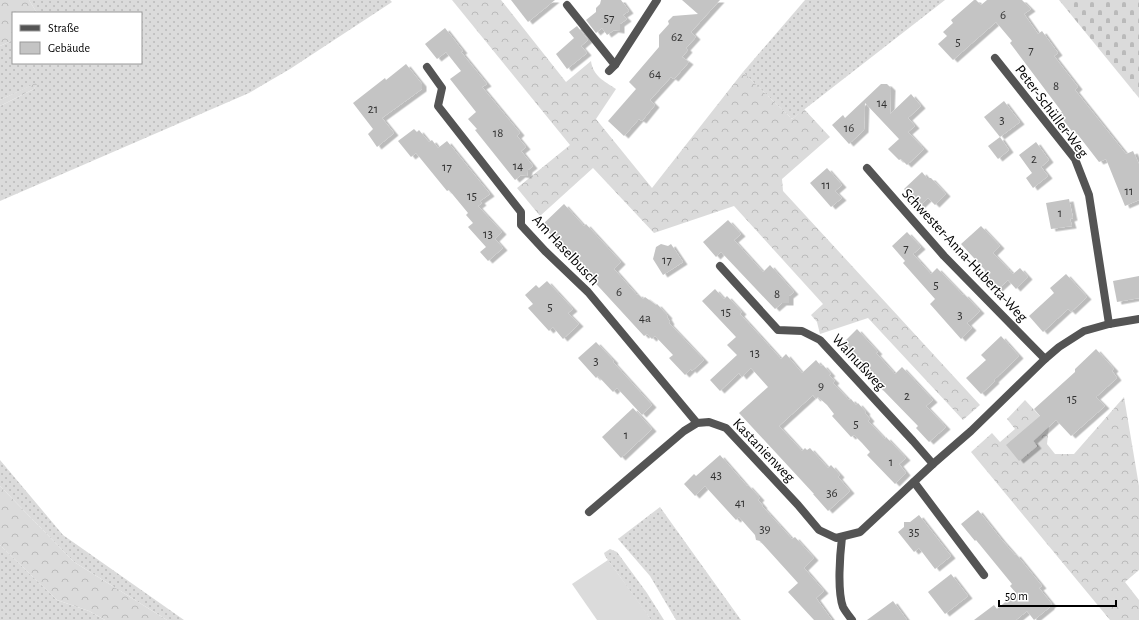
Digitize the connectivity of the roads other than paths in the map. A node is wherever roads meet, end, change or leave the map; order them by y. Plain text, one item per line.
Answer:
1 (657, 0) edge
2 (567, 5) dead end
3 (994, 58) dead end
4 (427, 67) dead end
5 (867, 168) dead end
6 (720, 266) dead end
7 (1139, 319) edge
8 (1109, 324) junction
9 (1045, 359) junction
10 (697, 423) junction
11 (932, 464) junction
12 (914, 482) junction
13 (589, 512) dead end
14 (842, 537) junction
15 (984, 574) dead end
16 (852, 620) edge

1 - 2 street
3 - 8 street, Peter-Schüller-Weg
4 - 10 street, Am Haselbusch
5 - 9 street, Schwester-Anna-Huberta-Weg
6 - 11 street, Walnußweg
7 - 8 street
8 - 9 street
9 - 11 street
10 - 13 street
10 - 14 street, Kastanienweg
11 - 12 street
12 - 14 street
12 - 15 street
14 - 16 street

